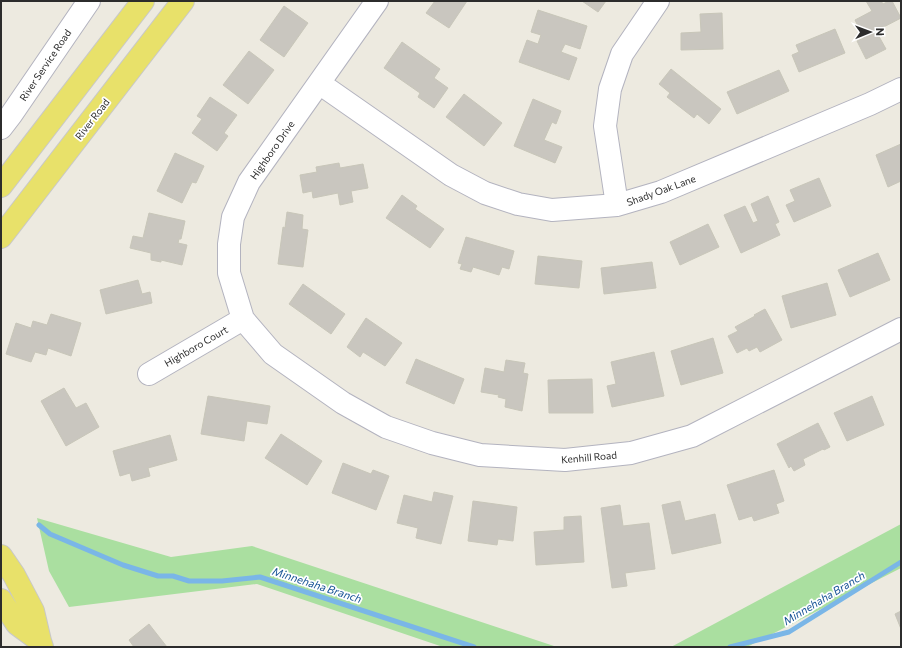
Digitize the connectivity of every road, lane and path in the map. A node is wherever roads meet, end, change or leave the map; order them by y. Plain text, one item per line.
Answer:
1 (89, 1) edge
2 (142, 1) edge
3 (183, 1) edge
4 (376, 1) edge
5 (658, 1) edge
6 (319, 83) junction
7 (901, 89) edge
8 (1, 128) edge
9 (1, 186) edge
10 (618, 206) junction
11 (1, 237) edge
12 (243, 319) junction
13 (901, 329) edge
14 (149, 374) dead end
15 (1, 556) edge
16 (1, 600) edge
17 (41, 644) edge

1 - 8 street, River Service Road
2 - 9 main road
3 - 11 main road, River Road
4 - 6 street, Highboro Drive
5 - 10 street
6 - 10 street, Shady Oak Lane
6 - 12 street, Highboro Drive
7 - 10 street, Shady Oak Lane
12 - 13 street, Kenhill Road
12 - 14 street, Highboro Court
15 - 17 main road
16 - 17 main road

